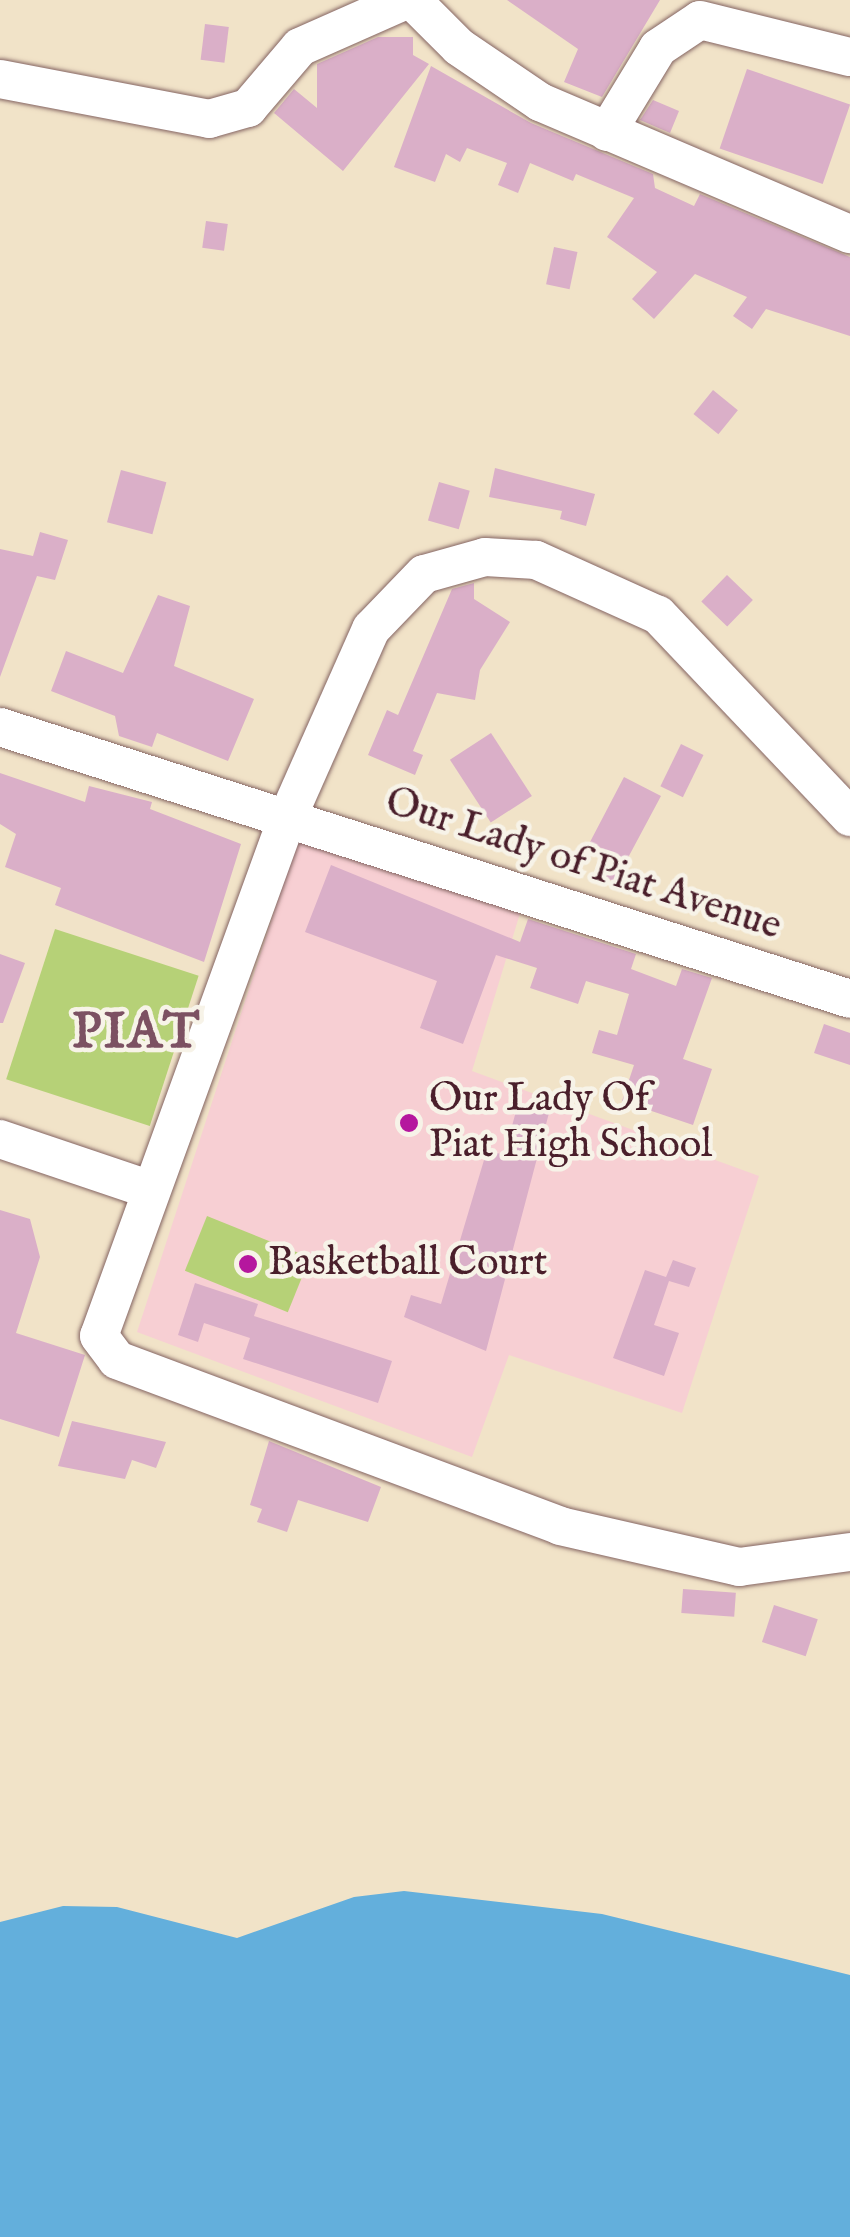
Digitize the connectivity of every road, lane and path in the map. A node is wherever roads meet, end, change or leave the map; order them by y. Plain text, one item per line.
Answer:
1 (409, 0) edge
2 (850, 57) edge
3 (0, 78) edge
4 (608, 132) junction
5 (850, 234) edge
6 (0, 727) edge
7 (288, 816) junction
8 (850, 816) edge
9 (850, 999) edge
10 (5, 1153) edge
11 (148, 1189) junction
12 (850, 1552) edge

1 - 3 street
1 - 4 street
2 - 4 street
4 - 5 street
6 - 7 street, Our Lady of Piat Avenue
7 - 8 street
7 - 9 street, Our Lady of Piat Avenue
7 - 11 street
10 - 11 street
11 - 12 street

